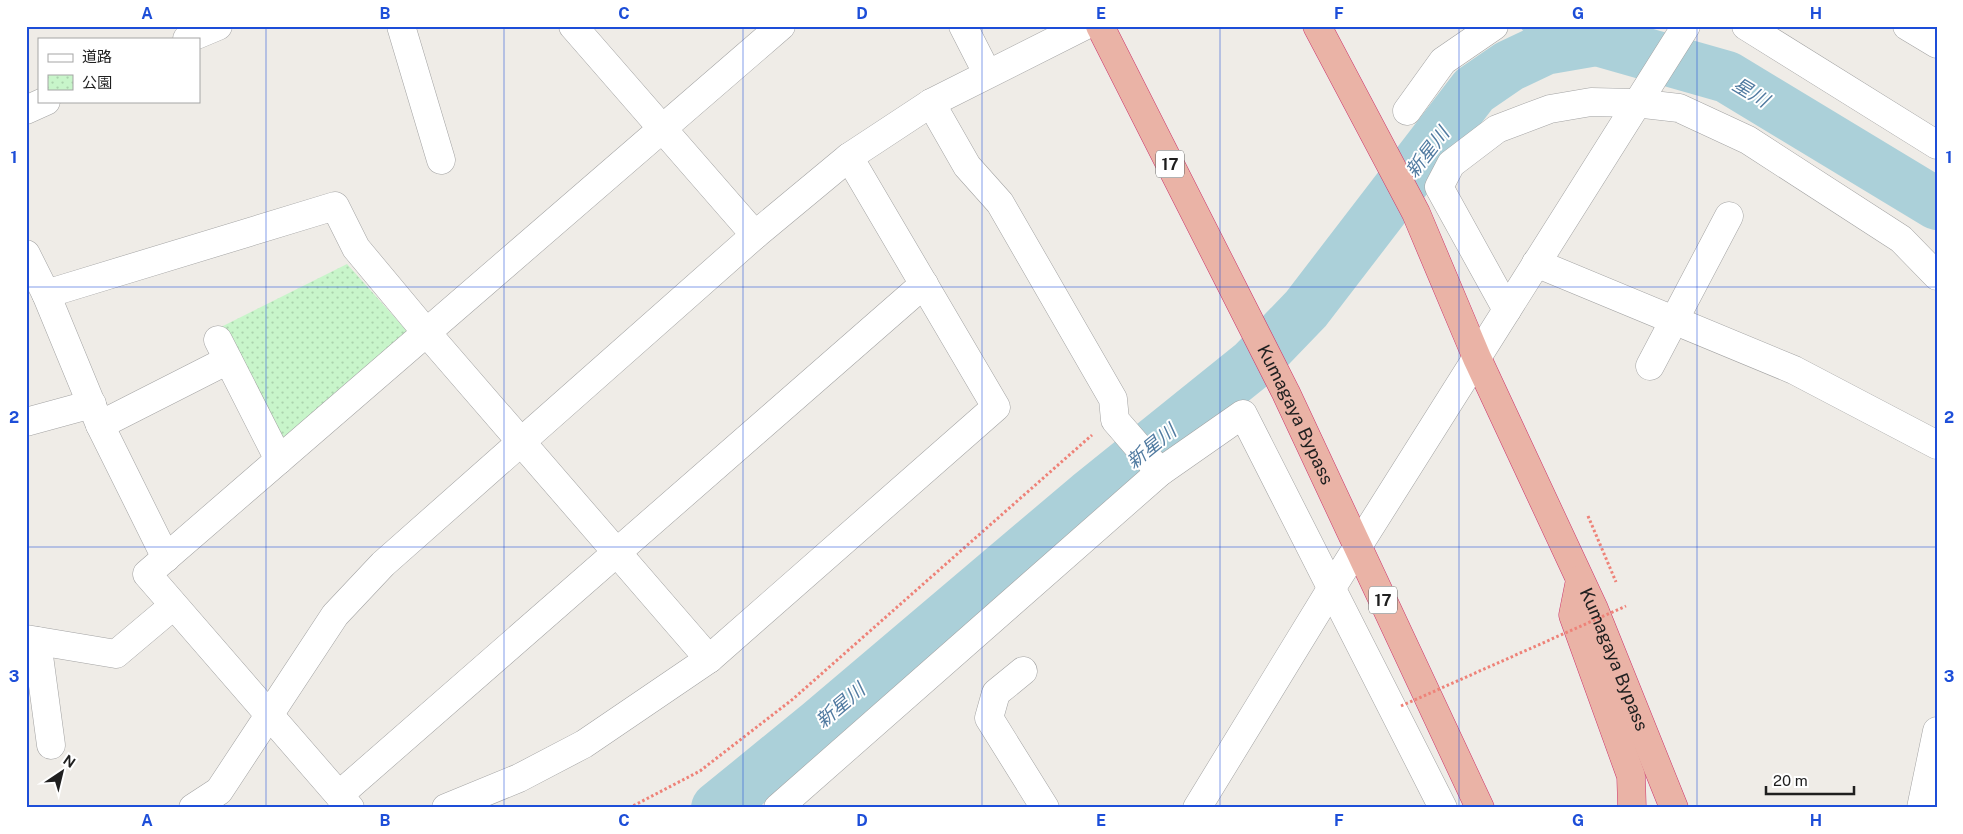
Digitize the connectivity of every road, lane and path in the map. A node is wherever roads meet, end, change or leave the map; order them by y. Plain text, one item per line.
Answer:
1 (218, 26) edge
2 (401, 26) edge
3 (573, 26) edge
4 (781, 26) edge
5 (963, 26) edge
6 (1084, 26) edge
7 (1100, 26) edge
8 (1317, 26) edge
9 (1494, 26) edge
10 (1686, 26) edge
11 (1746, 26) edge
12 (1907, 26) edge
13 (189, 38) edge
14 (1937, 44) edge
15 (987, 74) junction
16 (44, 102) edge
17 (931, 103) junction
18 (1635, 103) junction
19 (26, 110) edge
20 (1407, 111) dead end
21 (662, 127) junction
22 (1937, 145) edge
23 (849, 157) junction
24 (441, 160) dead end
25 (1729, 216) dead end
26 (755, 235) junction
27 (26, 254) edge
28 (1536, 263) junction
29 (1937, 276) edge
30 (924, 284) junction
31 (46, 294) junction
32 (1507, 310) junction
33 (1674, 320) junction
34 (426, 332) junction
35 (1478, 358) junction
36 (1650, 366) dead end
37 (96, 415) junction
38 (26, 422) edge
39 (1105, 426) junction
40 (521, 442) junction
41 (1937, 445) edge
42 (279, 460) junction
43 (1160, 470) junction
44 (1588, 516) dead end
45 (1358, 546) junction
46 (616, 551) junction
47 (166, 558) junction
48 (1580, 580) junction
49 (1618, 588) dead end
50 (1331, 589) junction
51 (1622, 597) dead end
52 (173, 606) junction
53 (32, 640) edge
54 (709, 659) junction
55 (1023, 671) dead end
56 (1402, 706) dead end
57 (270, 716) junction
58 (1937, 731) edge
59 (51, 745) dead end
60 (344, 801) edge
61 (1436, 803) edge
62 (193, 808) edge
63 (446, 808) edge
64 (629, 808) edge
65 (778, 808) edge
66 (1045, 808) edge
67 (1197, 808) edge
68 (1480, 808) edge
69 (1632, 808) edge
70 (1674, 808) edge
71 (1921, 808) edge

1 - 13 street
2 - 24 street
3 - 21 street
4 - 21 street
5 - 15 street
6 - 15 street
7 - 45 highway, Kumagaya Bypass / 17
8 - 35 highway, Kumagaya Bypass
9 - 20 street
10 - 18 street
11 - 22 street
12 - 14 street
15 - 17 street
16 - 19 street
17 - 23 street
17 - 39 street
18 - 28 street
18 - 29 street
18 - 32 street
21 - 26 street
21 - 34 street
23 - 26 street
23 - 30 street
25 - 33 street
26 - 40 street
27 - 31 street
28 - 32 street
28 - 33 street
30 - 46 street
30 - 54 street
31 - 34 street
31 - 37 street
32 - 35 street
33 - 36 street
33 - 41 street
34 - 40 street
34 - 42 street
35 - 45 street
35 - 48 highway, Kumagaya Bypass
37 - 38 street
37 - 42 street
37 - 47 street
39 - 43 street
39 - 64 path
40 - 46 street
40 - 57 street
42 - 47 street
43 - 50 street
43 - 65 street
44 - 49 path
45 - 50 street
45 - 68 highway, Kumagaya Bypass / 17
46 - 54 street
46 - 60 street
47 - 52 street
48 - 69 highway
48 - 70 highway, Kumagaya Bypass
50 - 61 street
50 - 67 street
51 - 56 path, bridge
52 - 53 street
52 - 57 street
53 - 59 street
54 - 63 street
55 - 66 street
57 - 60 street
57 - 62 street
58 - 71 street

